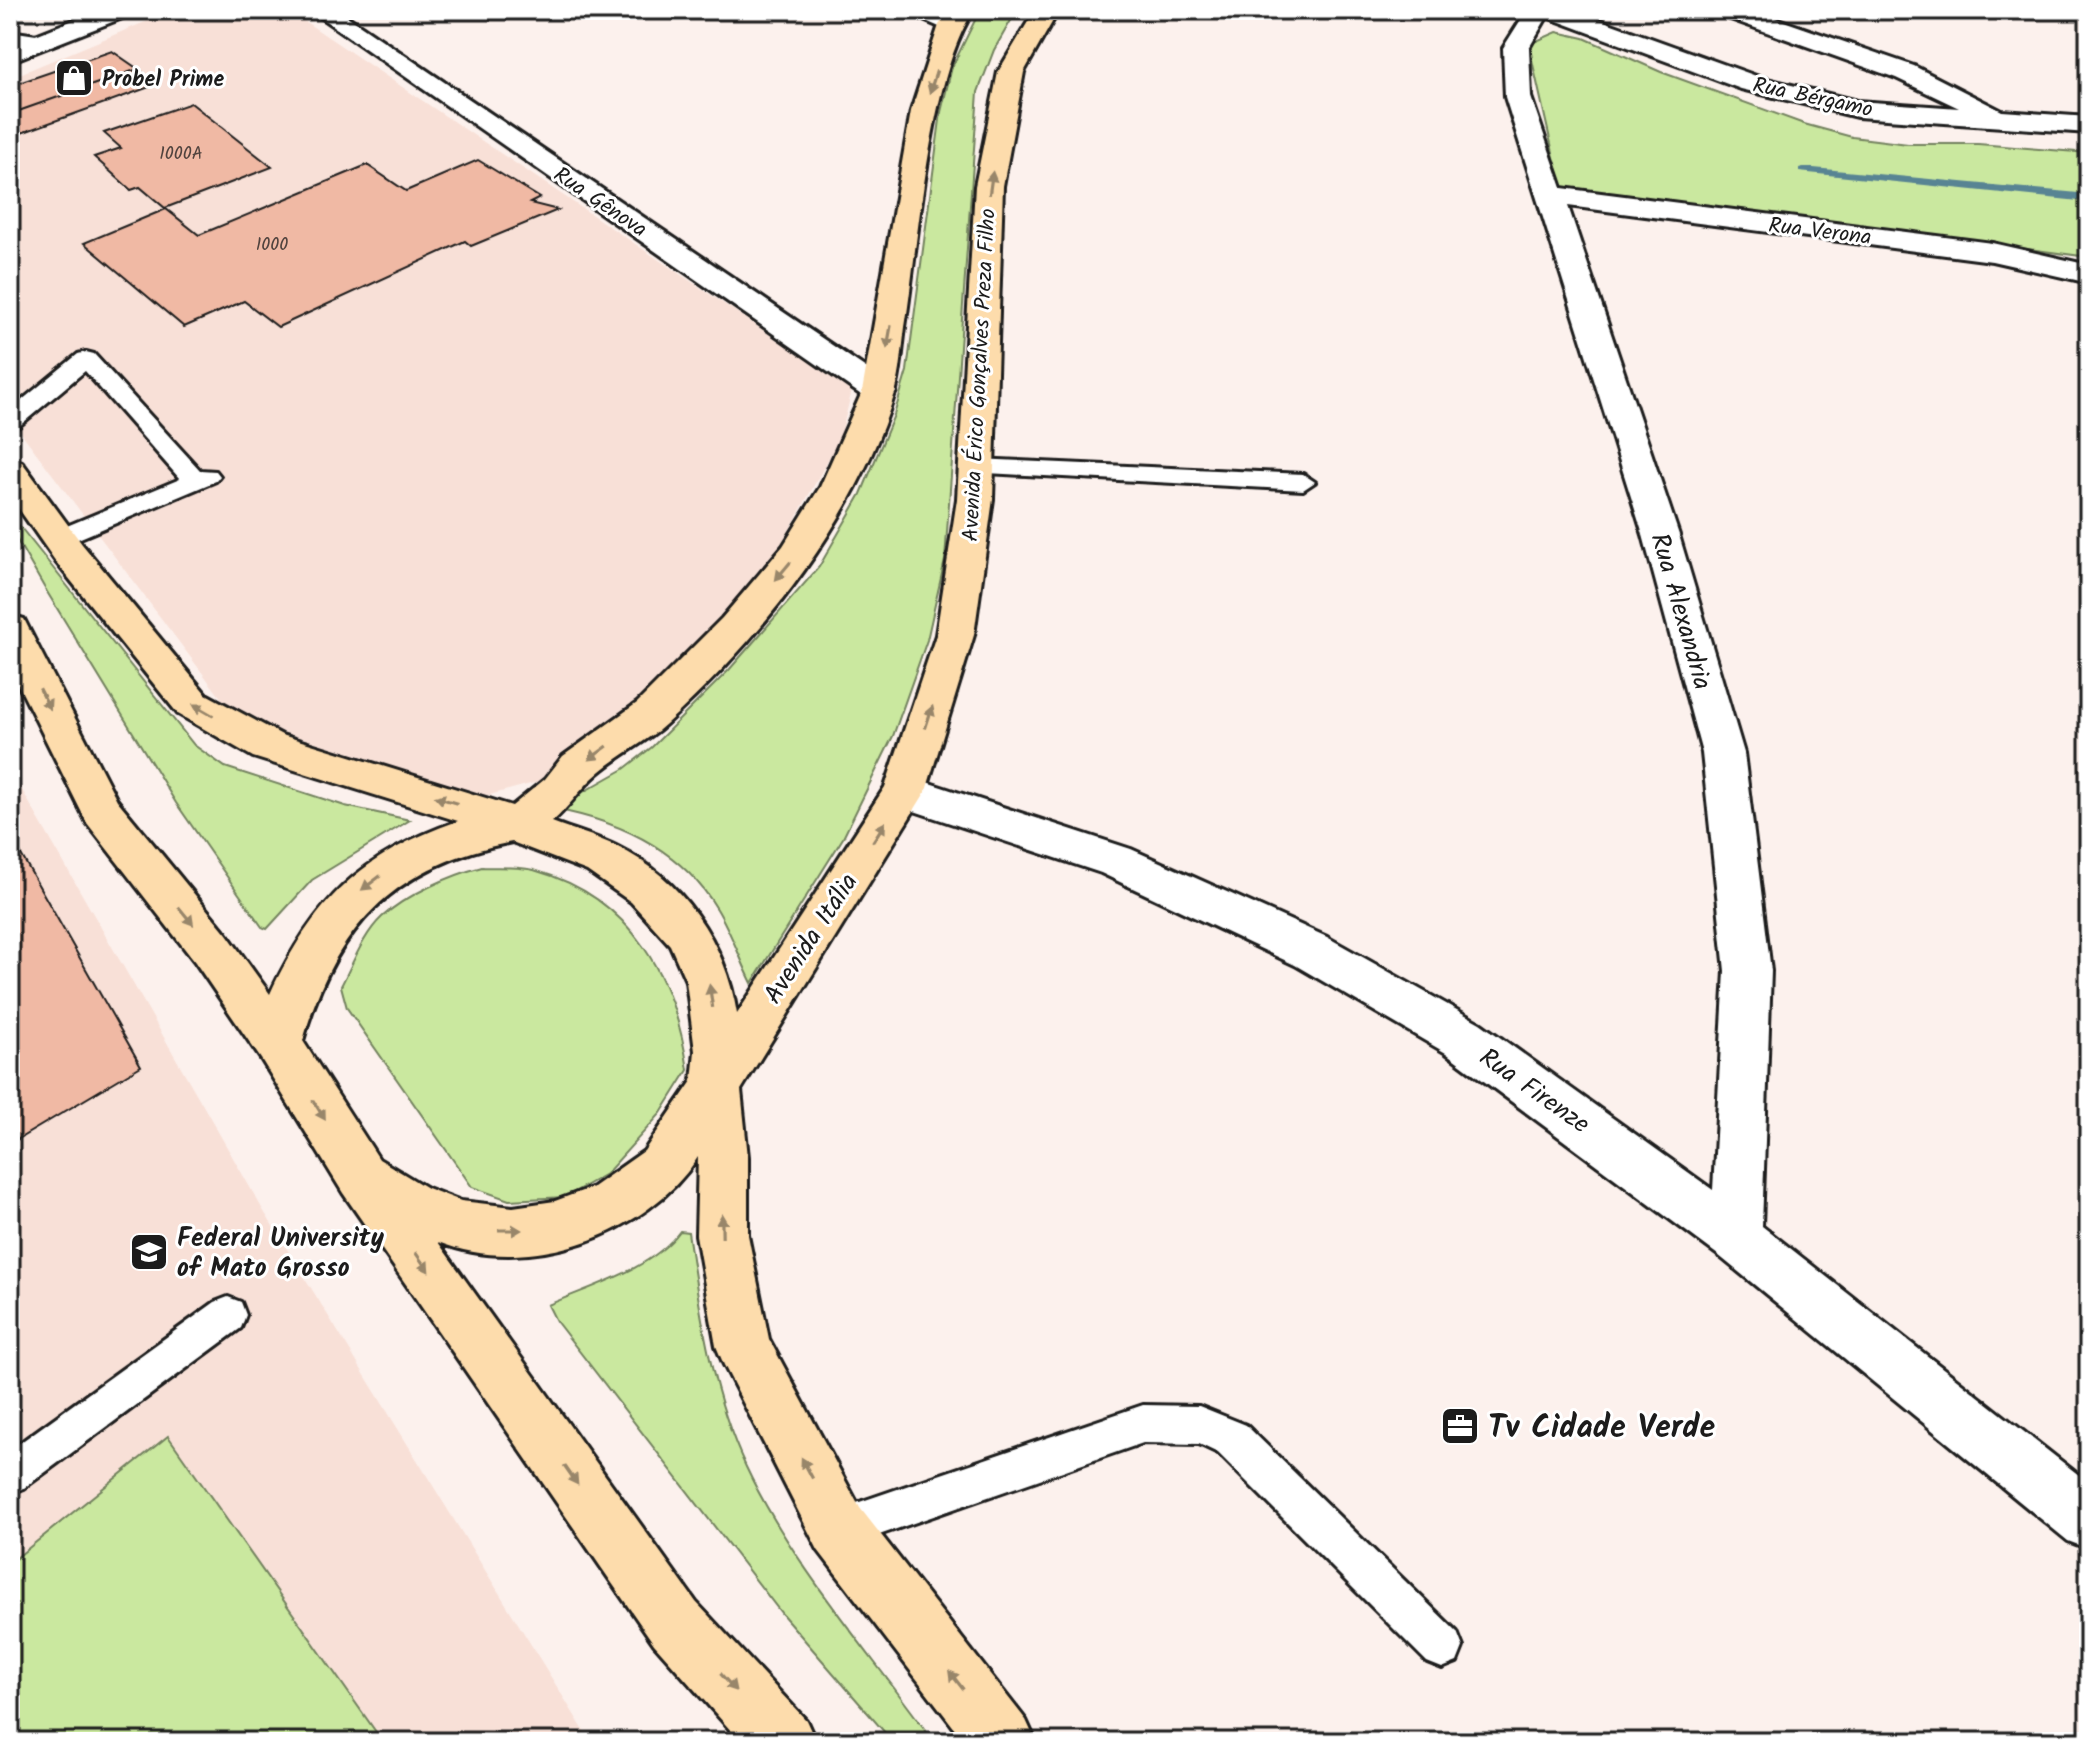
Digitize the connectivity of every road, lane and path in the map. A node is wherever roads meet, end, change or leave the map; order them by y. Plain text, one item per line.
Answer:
1 (121, 10) edge
2 (322, 10) edge
3 (1047, 10) edge
4 (1539, 10) edge
5 (1550, 10) edge
6 (1728, 10) edge
7 (945, 15) edge
8 (10, 36) edge
9 (43, 41) junction
10 (10, 54) edge
11 (2005, 121) junction
12 (2089, 125) edge
13 (1550, 195) junction
14 (2086, 276) edge
15 (879, 392) junction
16 (10, 422) edge
17 (977, 467) junction
18 (10, 470) edge
19 (1303, 482) dead end
20 (59, 539) junction
21 (10, 629) edge
22 (905, 791) junction
23 (520, 824) junction
24 (278, 1044) junction
25 (716, 1086) junction
26 (361, 1176) junction
27 (1736, 1237) junction
28 (228, 1315) dead end
29 (10, 1474) edge
30 (2089, 1520) edge
31 (839, 1529) junction
32 (1442, 1647) dead end
33 (784, 1742) edge
34 (1004, 1742) edge

1 - 9 street
2 - 15 street, Rua Gênova
17 -> 3 main road, Avenida Érico Gonçalves Preza Filho
4 - 13 street, Rua Alexandria
5 - 11 street, Rua Bérgamo
6 - 11 street
7 -> 15 main road
8 - 9 lane
9 - 10 street
11 - 12 street, Rua Bérgamo
13 - 14 street, Rua Verona
13 - 27 street, Rua Alexandria
15 -> 23 main road
16 - 20 lane
17 - 19 lane
22 -> 17 main road, Avenida Érico Gonçalves Preza Filho
18 - 20 main road
23 -> 20 main road
21 -> 24 main road
25 -> 22 main road, Avenida Itália
22 - 27 street, Rua Firenze
23 -> 24 main road
25 -> 23 main road
24 -> 26 main road
26 -> 25 main road, Avenida Itália
31 -> 25 main road
26 -> 33 main road
27 - 30 street, Rua Firenze
28 - 29 lane
31 - 32 lane
34 -> 31 main road

